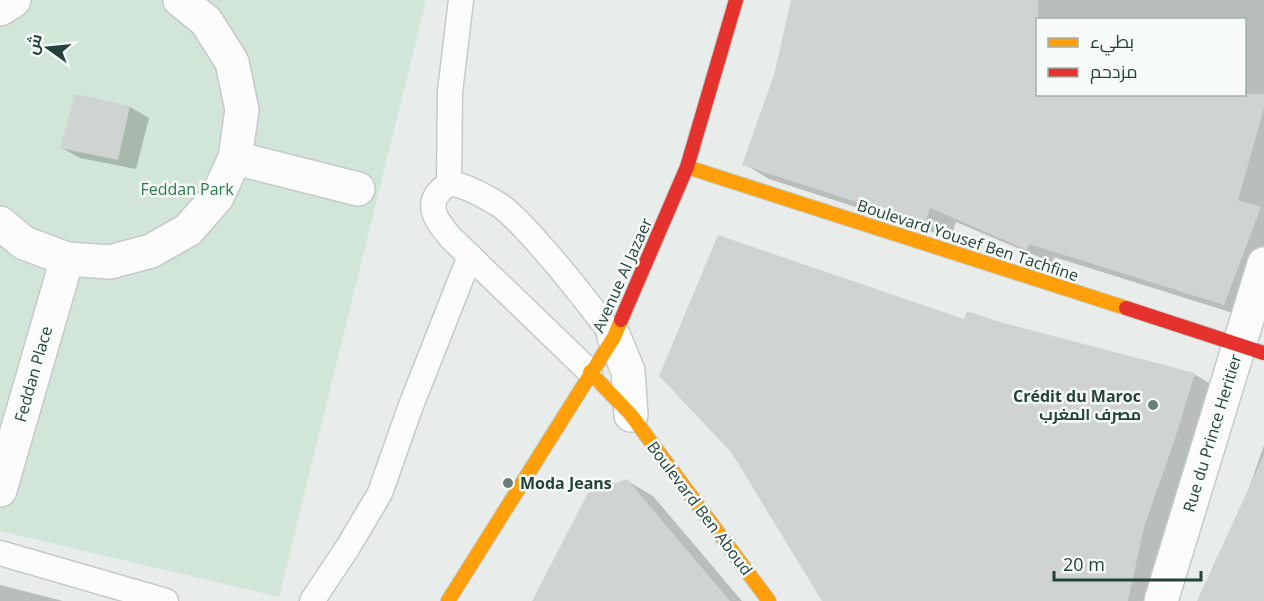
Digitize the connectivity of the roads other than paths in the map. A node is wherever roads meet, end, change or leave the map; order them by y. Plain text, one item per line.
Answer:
1 (14, 0) edge
2 (180, 0) edge
3 (461, 0) edge
4 (736, 0) edge
5 (0, 9) edge
6 (236, 158) junction
7 (687, 167) junction
8 (449, 184) junction
9 (358, 189) dead end
10 (0, 223) edge
11 (470, 256) junction
12 (67, 259) junction
13 (1264, 264) edge
14 (614, 337) junction
15 (1251, 349) edge
16 (590, 372) junction
17 (631, 415) junction
18 (0, 490) edge
19 (0, 553) edge
20 (166, 601) edge
21 (312, 601) edge
22 (448, 601) edge
23 (769, 601) edge
24 (1161, 601) edge

1 - 5 street
2 - 6 street
3 - 8 lane
4 - 7 street, Avenue Al Jazaer
6 - 9 street
6 - 12 street
7 - 14 street, Avenue Al Jazaer
7 - 15 street, Boulevard Yousef Ben Tachfine
8 - 11 lane
8 - 14 lane
10 - 12 street
11 - 16 lane
11 - 21 lane
12 - 18 street, Feddan Place
13 - 15 street, Rue du Prince Heritier
14 - 16 street, Avenue Al Jazaer
14 - 17 street
15 - 24 street, Rue du Prince Heritier
16 - 17 street, Boulevard Ben Aboud
16 - 22 street, Avenue Al Jazaer
17 - 23 street, Boulevard Ben Aboud
19 - 20 lane

